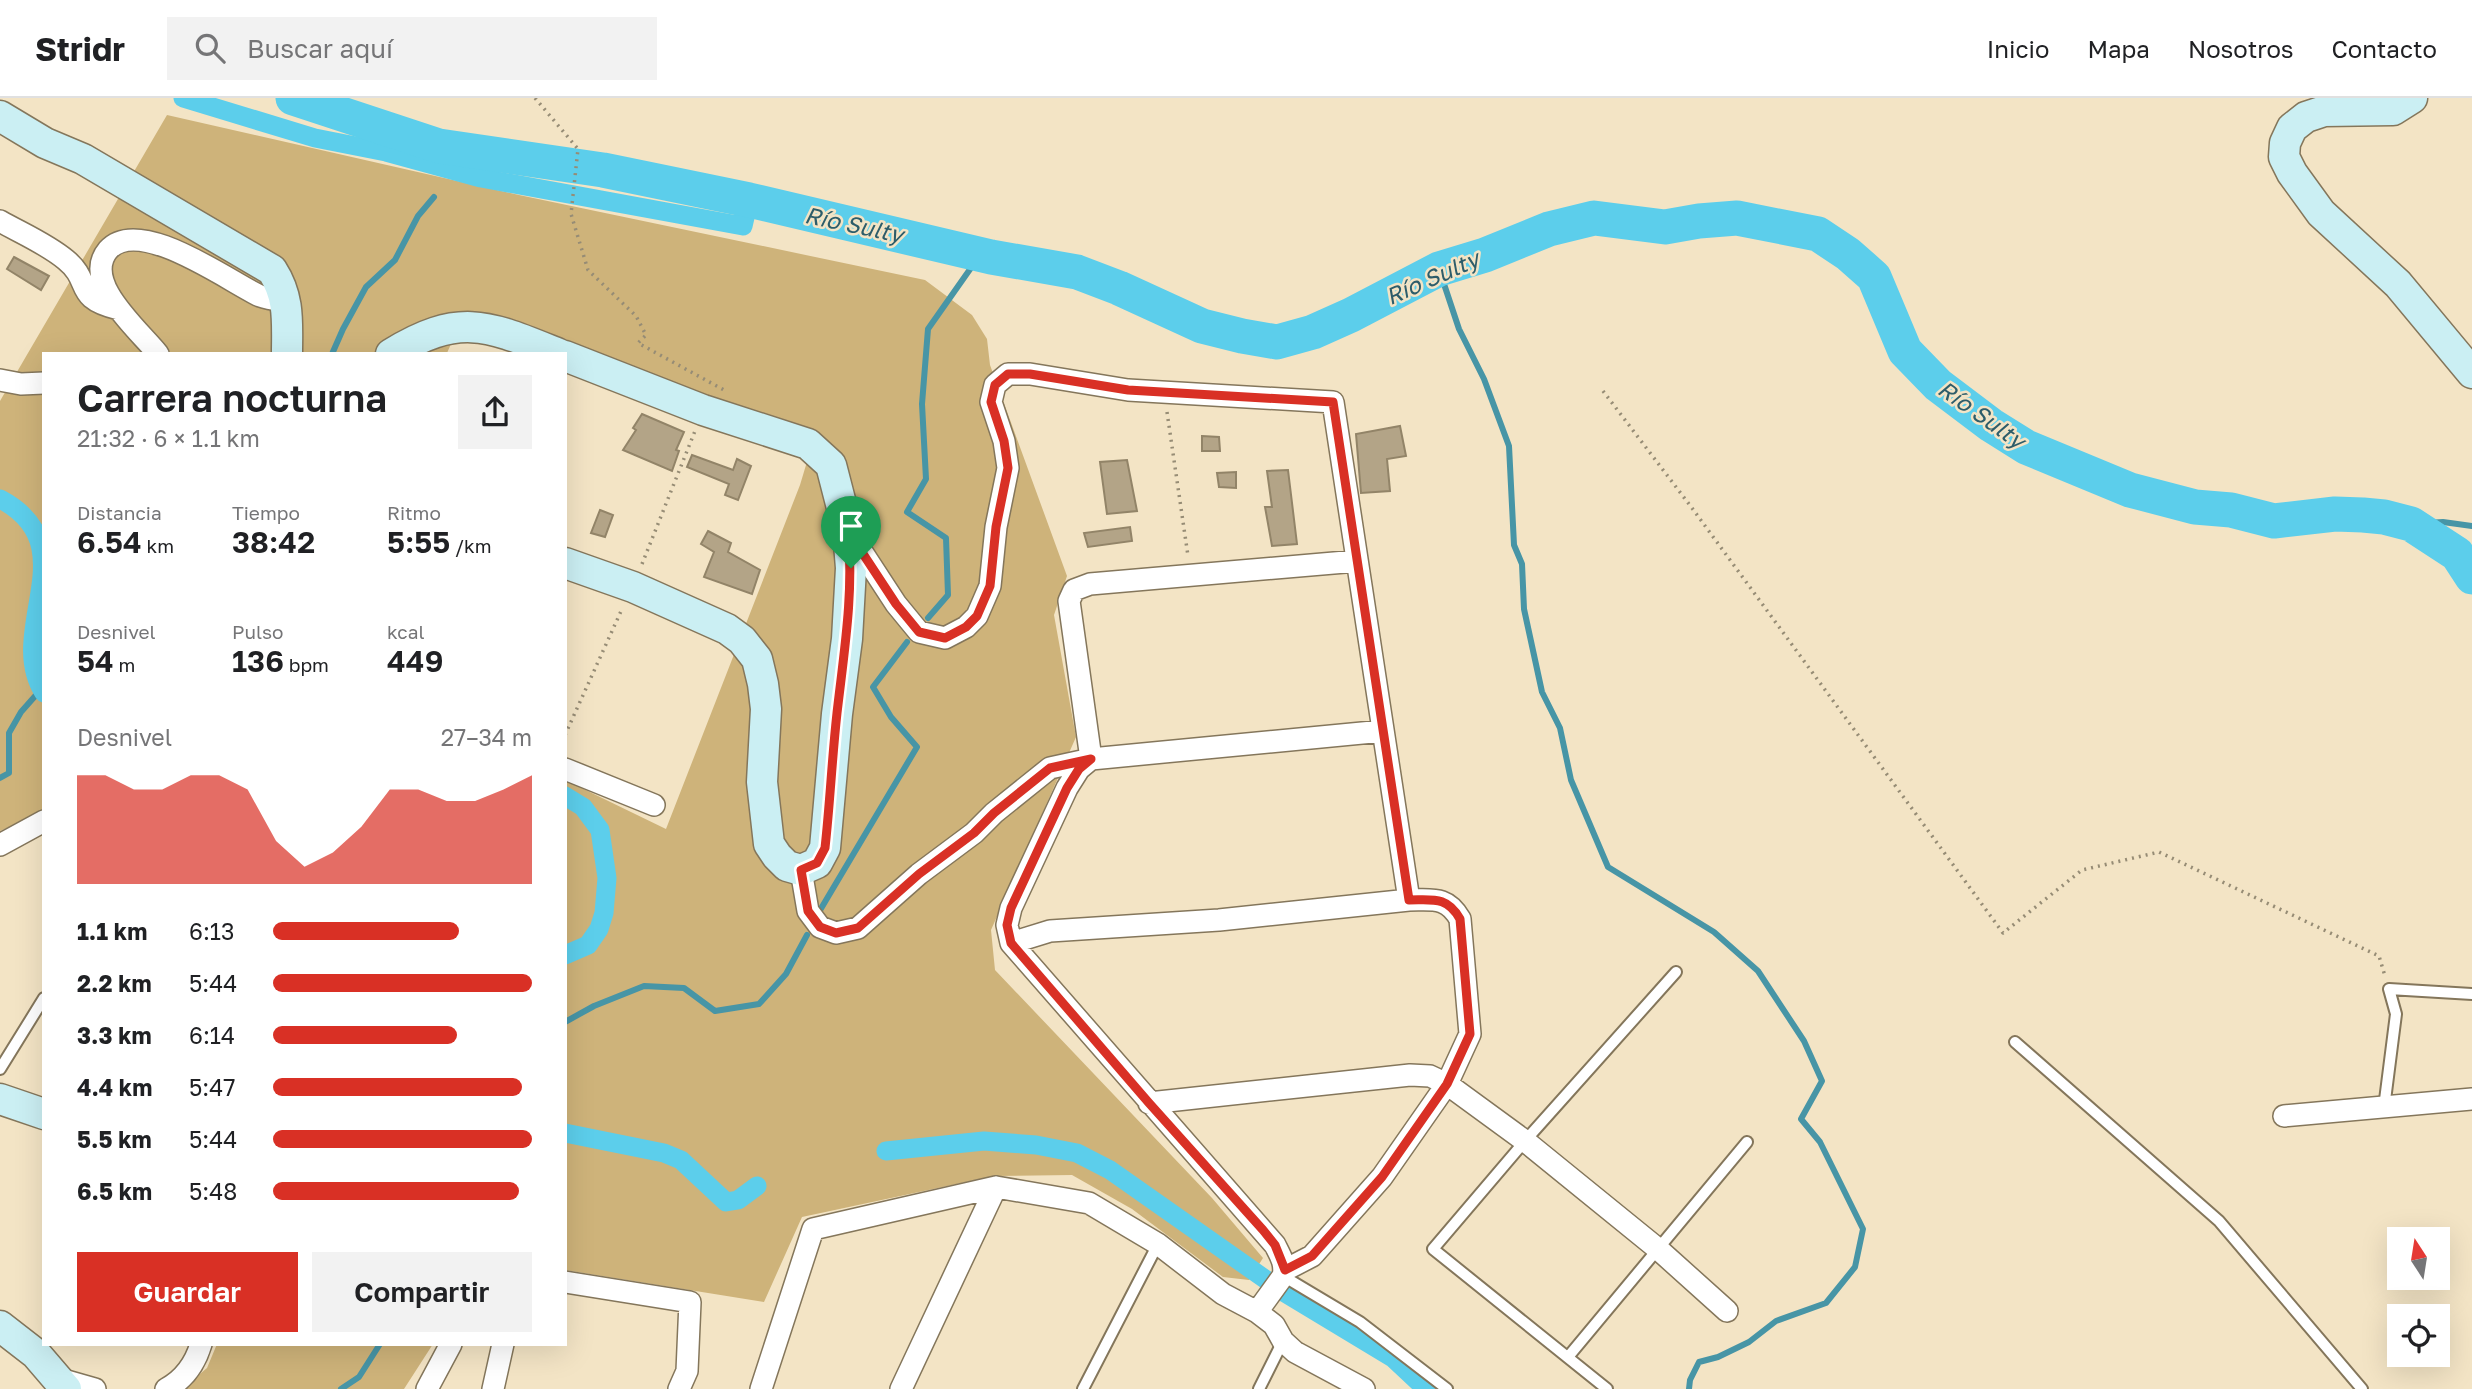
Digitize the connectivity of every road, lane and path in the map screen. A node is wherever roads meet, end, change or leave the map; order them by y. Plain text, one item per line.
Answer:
1 (535, 98) edge
2 (2412, 98) edge
3 (0, 116) edge
4 (0, 220) edge
5 (286, 301) junction
6 (119, 309) junction
7 (156, 352) edge
8 (288, 352) edge
9 (394, 352) edge
10 (554, 352) edge
11 (567, 357) edge
12 (2472, 373) edge
13 (0, 380) edge
14 (42, 383) edge
15 (1603, 391) dead end
16 (1165, 392) junction
17 (731, 394) dead end
18 (848, 531) junction
19 (1357, 561) junction
20 (567, 564) edge
21 (1191, 575) junction
22 (1383, 732) junction
23 (1091, 759) junction
24 (567, 770) edge
25 (654, 805) dead end
26 (42, 822) edge
27 (0, 845) edge
28 (801, 870) junction
29 (1409, 900) junction
30 (1011, 943) junction
31 (1676, 972) dead end
32 (2389, 989) junction
33 (2472, 994) edge
34 (42, 1001) edge
35 (2015, 1042) dead end
36 (0, 1069) edge
37 (1447, 1084) junction
38 (0, 1099) edge
39 (2472, 1099) edge
40 (1149, 1103) junction
41 (2384, 1109) junction
42 (42, 1113) edge
43 (2284, 1116) dead end
44 (1525, 1141) junction
45 (1747, 1142) dead end
46 (996, 1187) junction
47 (1157, 1244) junction
48 (1658, 1249) junction
49 (1284, 1273) junction
50 (567, 1282) edge
51 (1727, 1311) dead end
52 (1257, 1312) junction
53 (0, 1326) edge
54 (1283, 1340) junction
55 (200, 1346) edge
56 (450, 1346) edge
57 (503, 1346) edge
58 (1567, 1357) junction
59 (63, 1384) edge
60 (95, 1389) edge
61 (166, 1389) edge
62 (427, 1389) edge
63 (493, 1389) edge
64 (679, 1389) edge
65 (761, 1389) edge
66 (901, 1389) edge
67 (1083, 1389) edge
68 (1259, 1389) edge
69 (1364, 1389) edge
70 (1447, 1389) edge
71 (1607, 1389) edge
72 (2361, 1389) edge

1 - 17 path
2 - 12 street
3 - 5 street
4 - 6 street
5 - 6 street
5 - 8 street
6 - 7 street
9 - 10 street
11 - 18 street
13 - 14 street
15 - 32 path
16 - 18 street
16 - 19 street
16 - 21 path
18 - 28 street
19 - 21 street
19 - 22 street
20 - 28 street
21 - 23 street
22 - 23 street
22 - 29 street
23 - 28 street
23 - 30 street
24 - 25 street
26 - 27 street
29 - 30 street
29 - 37 street
30 - 40 street
31 - 44 lane
32 - 33 lane
32 - 41 lane
34 - 36 lane
35 - 72 lane
37 - 40 street
37 - 44 street
37 - 49 street
38 - 42 street
39 - 41 street
40 - 49 street
41 - 43 street
44 - 48 street
44 - 58 lane
45 - 48 lane
46 - 47 street
46 - 65 street
46 - 66 street
47 - 52 street
47 - 67 lane
48 - 51 street
48 - 58 lane
49 - 52 street
49 - 70 lane
50 - 64 street
52 - 54 street
53 - 59 street
54 - 68 lane
54 - 69 street
55 - 61 street
56 - 62 street
57 - 63 street
58 - 71 lane
59 - 60 street

